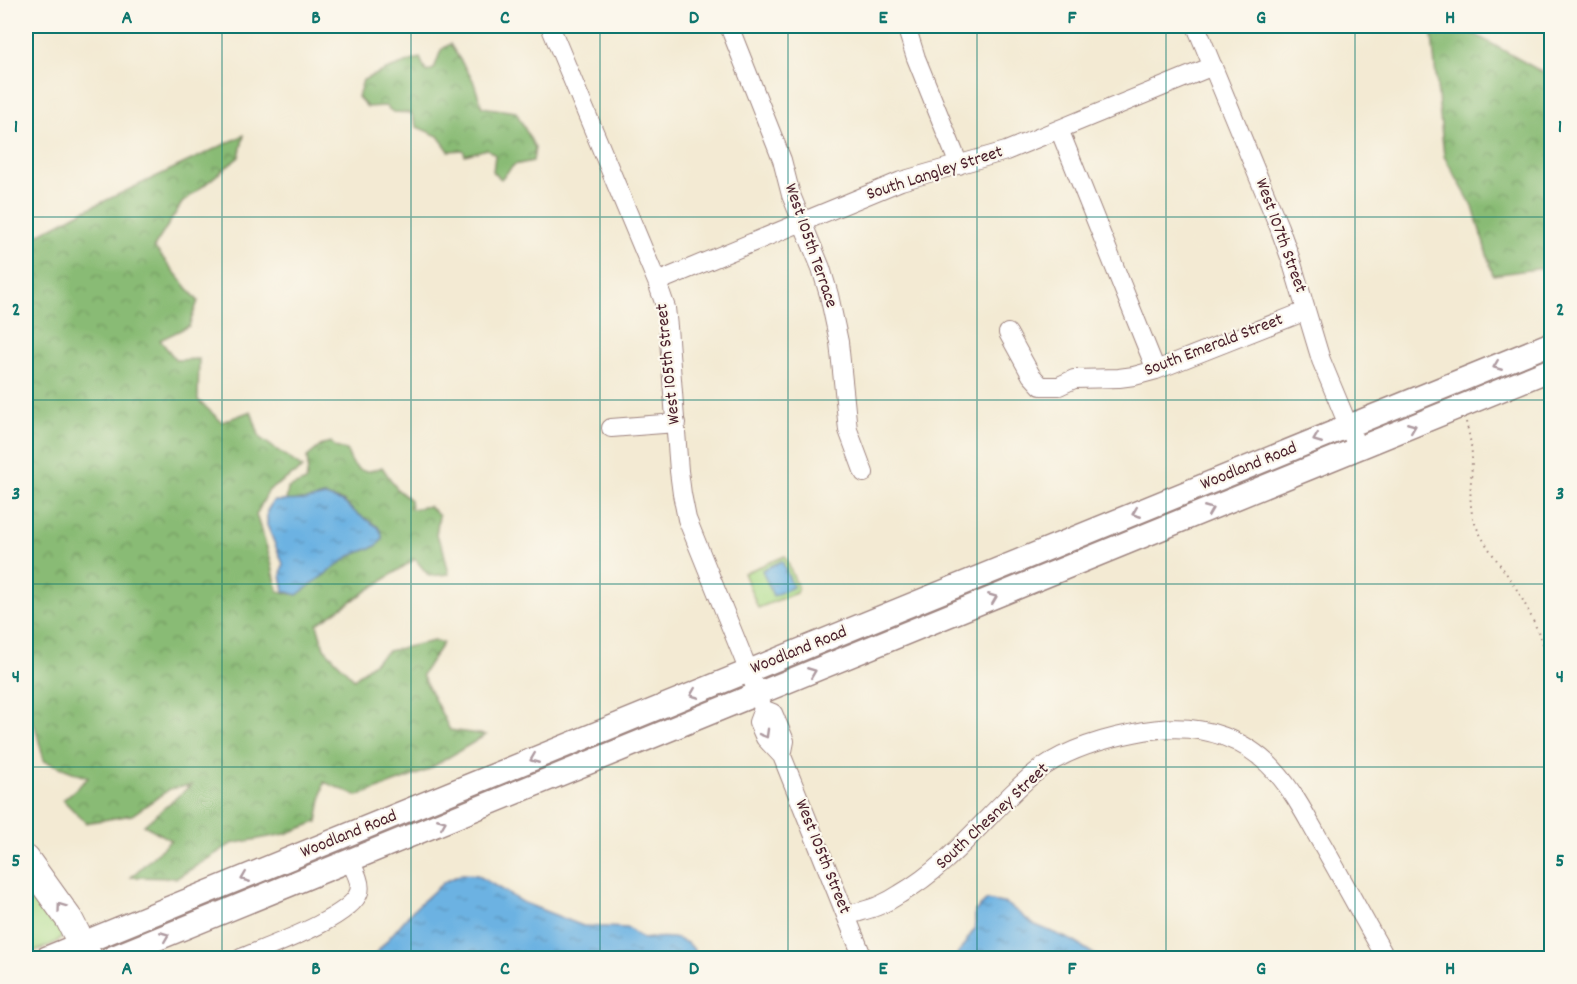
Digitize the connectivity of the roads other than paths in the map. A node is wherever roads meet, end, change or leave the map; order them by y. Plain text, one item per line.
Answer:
1 (550, 26) edge
2 (729, 26) edge
3 (906, 26) edge
4 (1196, 26) edge
5 (1213, 66) junction
6 (1059, 129) junction
7 (959, 165) junction
8 (802, 223) junction
9 (657, 282) junction
10 (1306, 311) junction
11 (1008, 333) dead end
12 (1551, 343) edge
13 (1551, 369) edge
14 (1156, 370) junction
15 (676, 423) junction
16 (1349, 426) junction
17 (611, 428) dead end
18 (1358, 449) junction
19 (864, 473) dead end
20 (748, 672) junction
21 (760, 701) junction
22 (412, 809) junction
23 (388, 845) junction
24 (26, 859) edge
25 (350, 861) junction
26 (846, 916) junction
27 (86, 951) edge
28 (45, 958) edge
29 (111, 958) edge
30 (241, 958) edge
31 (863, 958) edge
32 (1386, 958) edge

1 - 9 street, West 105th Street
2 - 8 street, West 105th Terrace
3 - 7 street
4 - 5 street, West 107th Street
5 - 6 street, South Langley Street
5 - 10 street, West 107th Street
6 - 7 street, South Langley Street
6 - 14 street
7 - 8 street, South Langley Street
8 - 9 street, South Langley Street
8 - 19 street, West 105th Terrace
9 - 15 street, West 105th Street
10 - 14 street, South Emerald Street
10 - 16 street, West 107th Street
11 - 14 street, South Emerald Street
12 -> 16 main road, Woodland Road
18 -> 13 main road, Woodland Road
15 - 17 street
15 - 20 street, West 105th Street
16 - 18 street, West 107th Street
16 -> 20 main road, Woodland Road
21 -> 18 main road, Woodland Road
20 - 21 street, West 105th Street
20 -> 22 main road, Woodland Road
23 -> 21 main road, Woodland Road
21 - 26 street, West 105th Street
22 - 23 main road
22 -> 27 main road, Woodland Road
23 - 25 main road, Woodland Road
27 -> 24 highway
29 -> 25 main road, Woodland Road
25 - 30 street
26 - 31 street, West 105th Street
26 - 32 street, South Chesney Street
27 - 28 main road, Woodland Road

